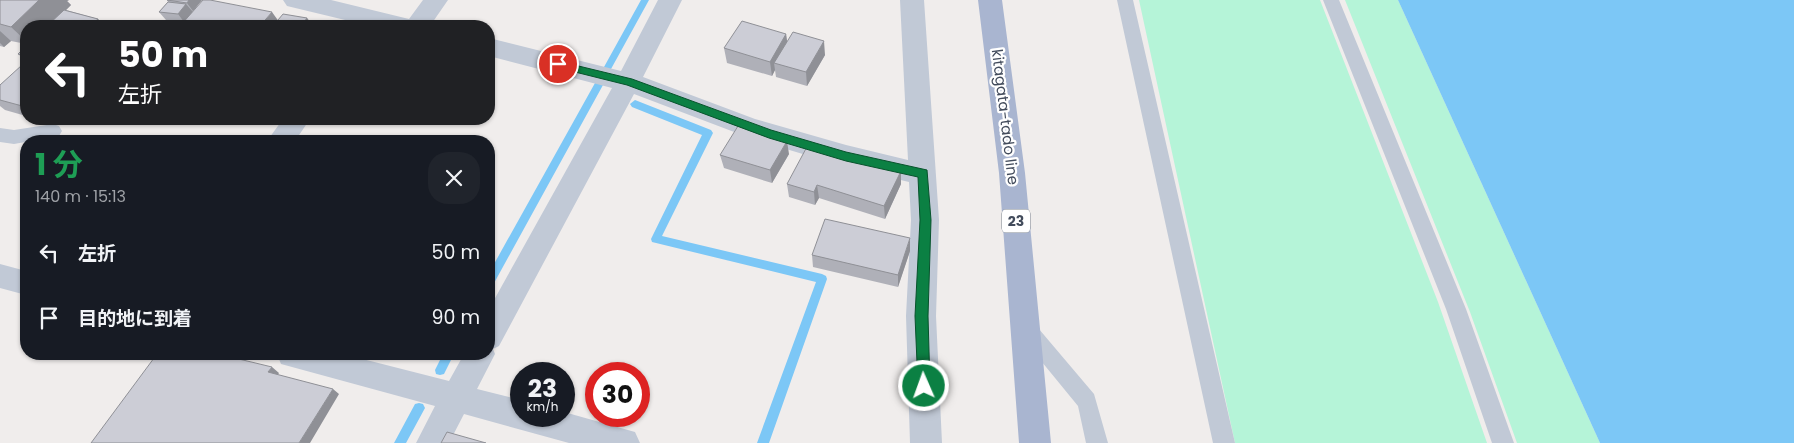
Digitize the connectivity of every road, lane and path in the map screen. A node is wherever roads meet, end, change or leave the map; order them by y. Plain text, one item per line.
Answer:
1 (295, 0) edge
2 (436, 0) edge
3 (670, 0) edge
4 (912, 0) edge
5 (990, 0) edge
6 (1125, 0) edge
7 (1331, 0) edge
8 (362, 20) edge
9 (421, 20) edge
10 (495, 49) edge
11 (628, 82) junction
12 (292, 125) edge
13 (53, 131) dead end
14 (0, 135) edge
15 (31, 135) edge
16 (285, 135) edge
17 (20, 137) edge
18 (923, 174) junction
19 (0, 276) edge
20 (20, 281) edge
21 (495, 326) edge
22 (1026, 327) junction
23 (315, 360) edge
24 (477, 360) edge
25 (456, 397) junction
26 (510, 412) edge
27 (566, 427) edge
28 (432, 443) edge
29 (624, 443) edge
30 (926, 443) edge
31 (1034, 443) edge
32 (1097, 443) edge
33 (1224, 443) edge
34 (1503, 443) edge

1 - 8 street
2 - 9 street
3 - 11 street
4 - 18 street
5 - 22 main road, kitagata-tado line / 23
6 - 33 lane
7 - 34 lane
10 - 11 street
11 - 18 street
11 - 21 street
12 - 16 street
13 - 15 lane
14 - 17 lane
18 - 30 street
19 - 20 street
22 - 31 main road, kitagata-tado line / 23
22 - 32 lane
23 - 25 street
24 - 25 street
25 - 26 street
25 - 28 street
27 - 29 street

